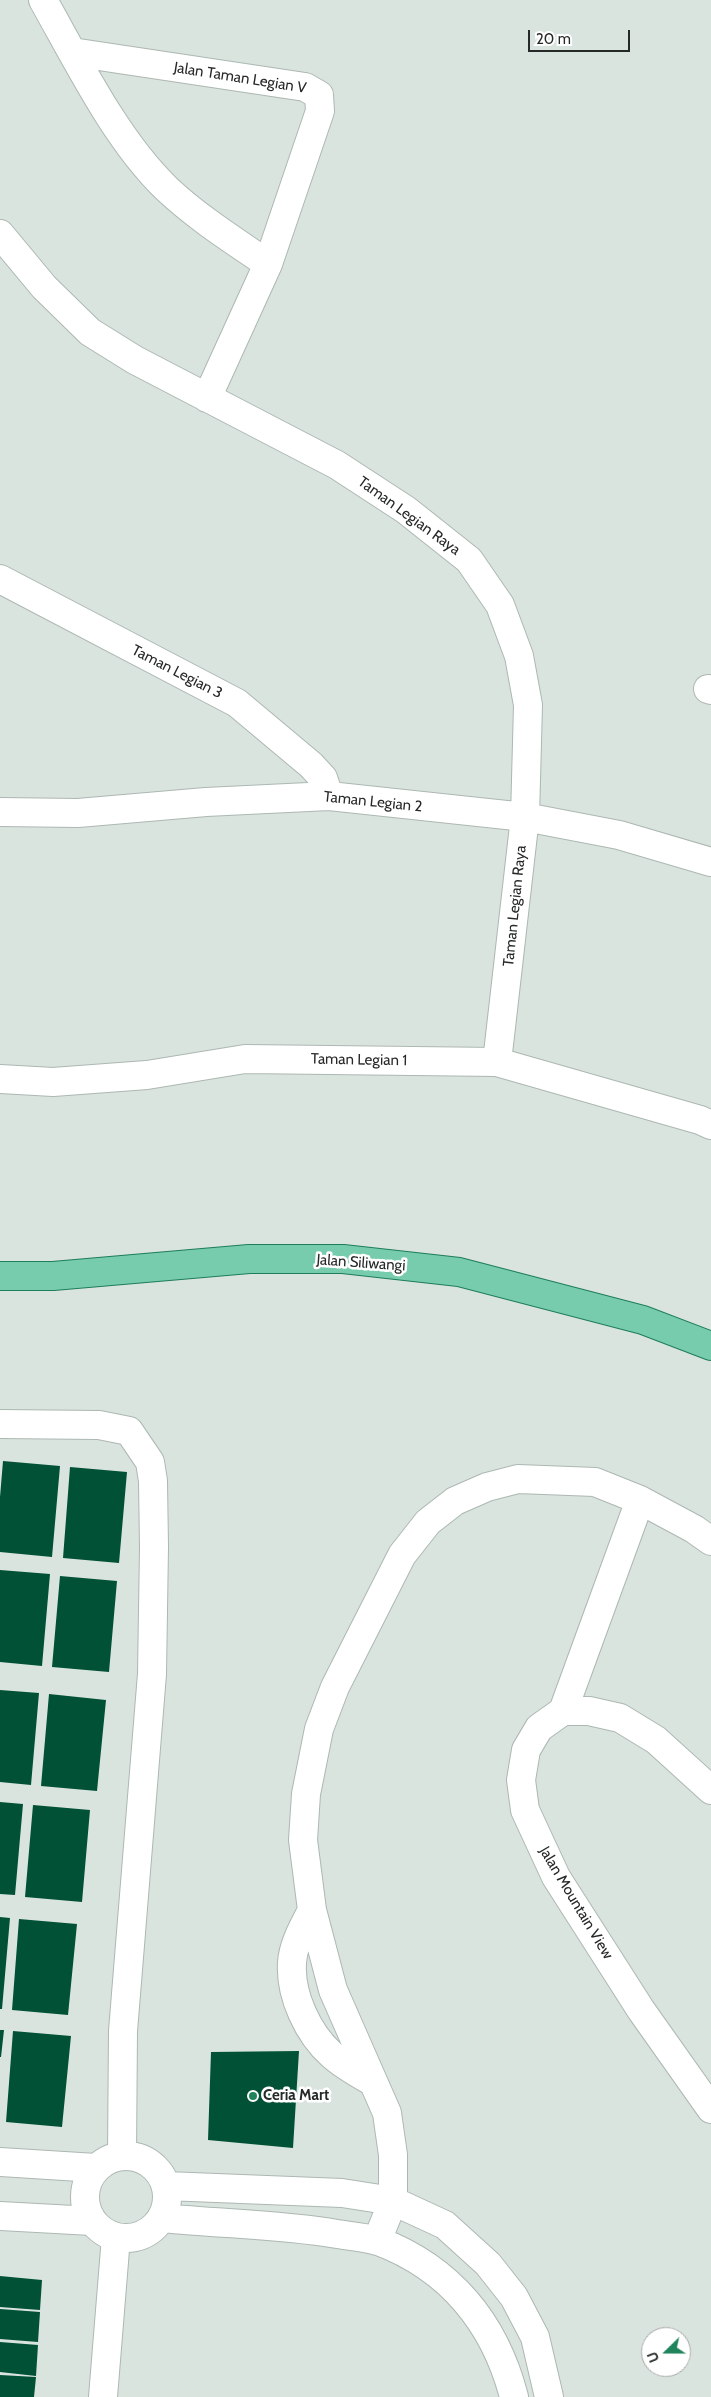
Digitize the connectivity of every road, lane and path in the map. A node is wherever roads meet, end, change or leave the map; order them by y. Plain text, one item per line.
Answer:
1 (43, 0) edge
2 (72, 52) junction
3 (0, 234) edge
4 (268, 264) junction
5 (207, 398) junction
6 (0, 579) edge
7 (329, 796) junction
8 (0, 812) edge
9 (524, 817) junction
10 (711, 862) edge
11 (497, 1062) junction
12 (0, 1079) edge
13 (711, 1125) edge
14 (0, 1276) edge
15 (711, 1346) edge
16 (0, 1424) edge
17 (640, 1500) junction
18 (711, 1541) edge
19 (563, 1711) junction
20 (711, 1790) edge
21 (312, 1910) junction
22 (373, 2082) junction
23 (711, 2109) edge
24 (122, 2155) junction
25 (0, 2162) edge
26 (96, 2168) junction
27 (166, 2186) junction
28 (393, 2201) junction
29 (0, 2216) edge
30 (163, 2218) junction
31 (92, 2221) junction
32 (116, 2237) junction
33 (377, 2241) junction
34 (103, 2397) edge
35 (514, 2397) edge
36 (549, 2397) edge

1 - 2 street
2 - 4 street
2 - 4 street, Jalan Taman Legian V
3 - 5 street, Taman Legian Raya
4 - 5 street, Jalan Taman Legian V
5 - 9 street, Taman Legian Raya
6 - 7 street, Taman Legian 3
7 - 8 street, Taman Legian 2
7 - 9 street, Taman Legian 2
9 - 10 street, Taman Legian 2
9 - 11 street, Taman Legian Raya
11 - 12 street, Taman Legian 1
11 - 13 street, Taman Legian 1
14 - 15 main road, Jalan Siliwangi
16 - 24 street
17 - 18 street
17 - 19 street
17 - 21 street
19 - 20 street
19 - 23 street, Jalan Mountain View
21 - 22 street
21 - 22 street
22 - 28 street
24 - 26 street
24 - 27 street
25 - 26 street
26 - 31 street
27 - 28 street
27 - 30 street
28 - 33 street
28 - 36 street
29 - 31 street
30 - 32 street
30 - 33 street
31 - 32 street
32 - 34 street
33 - 35 street

